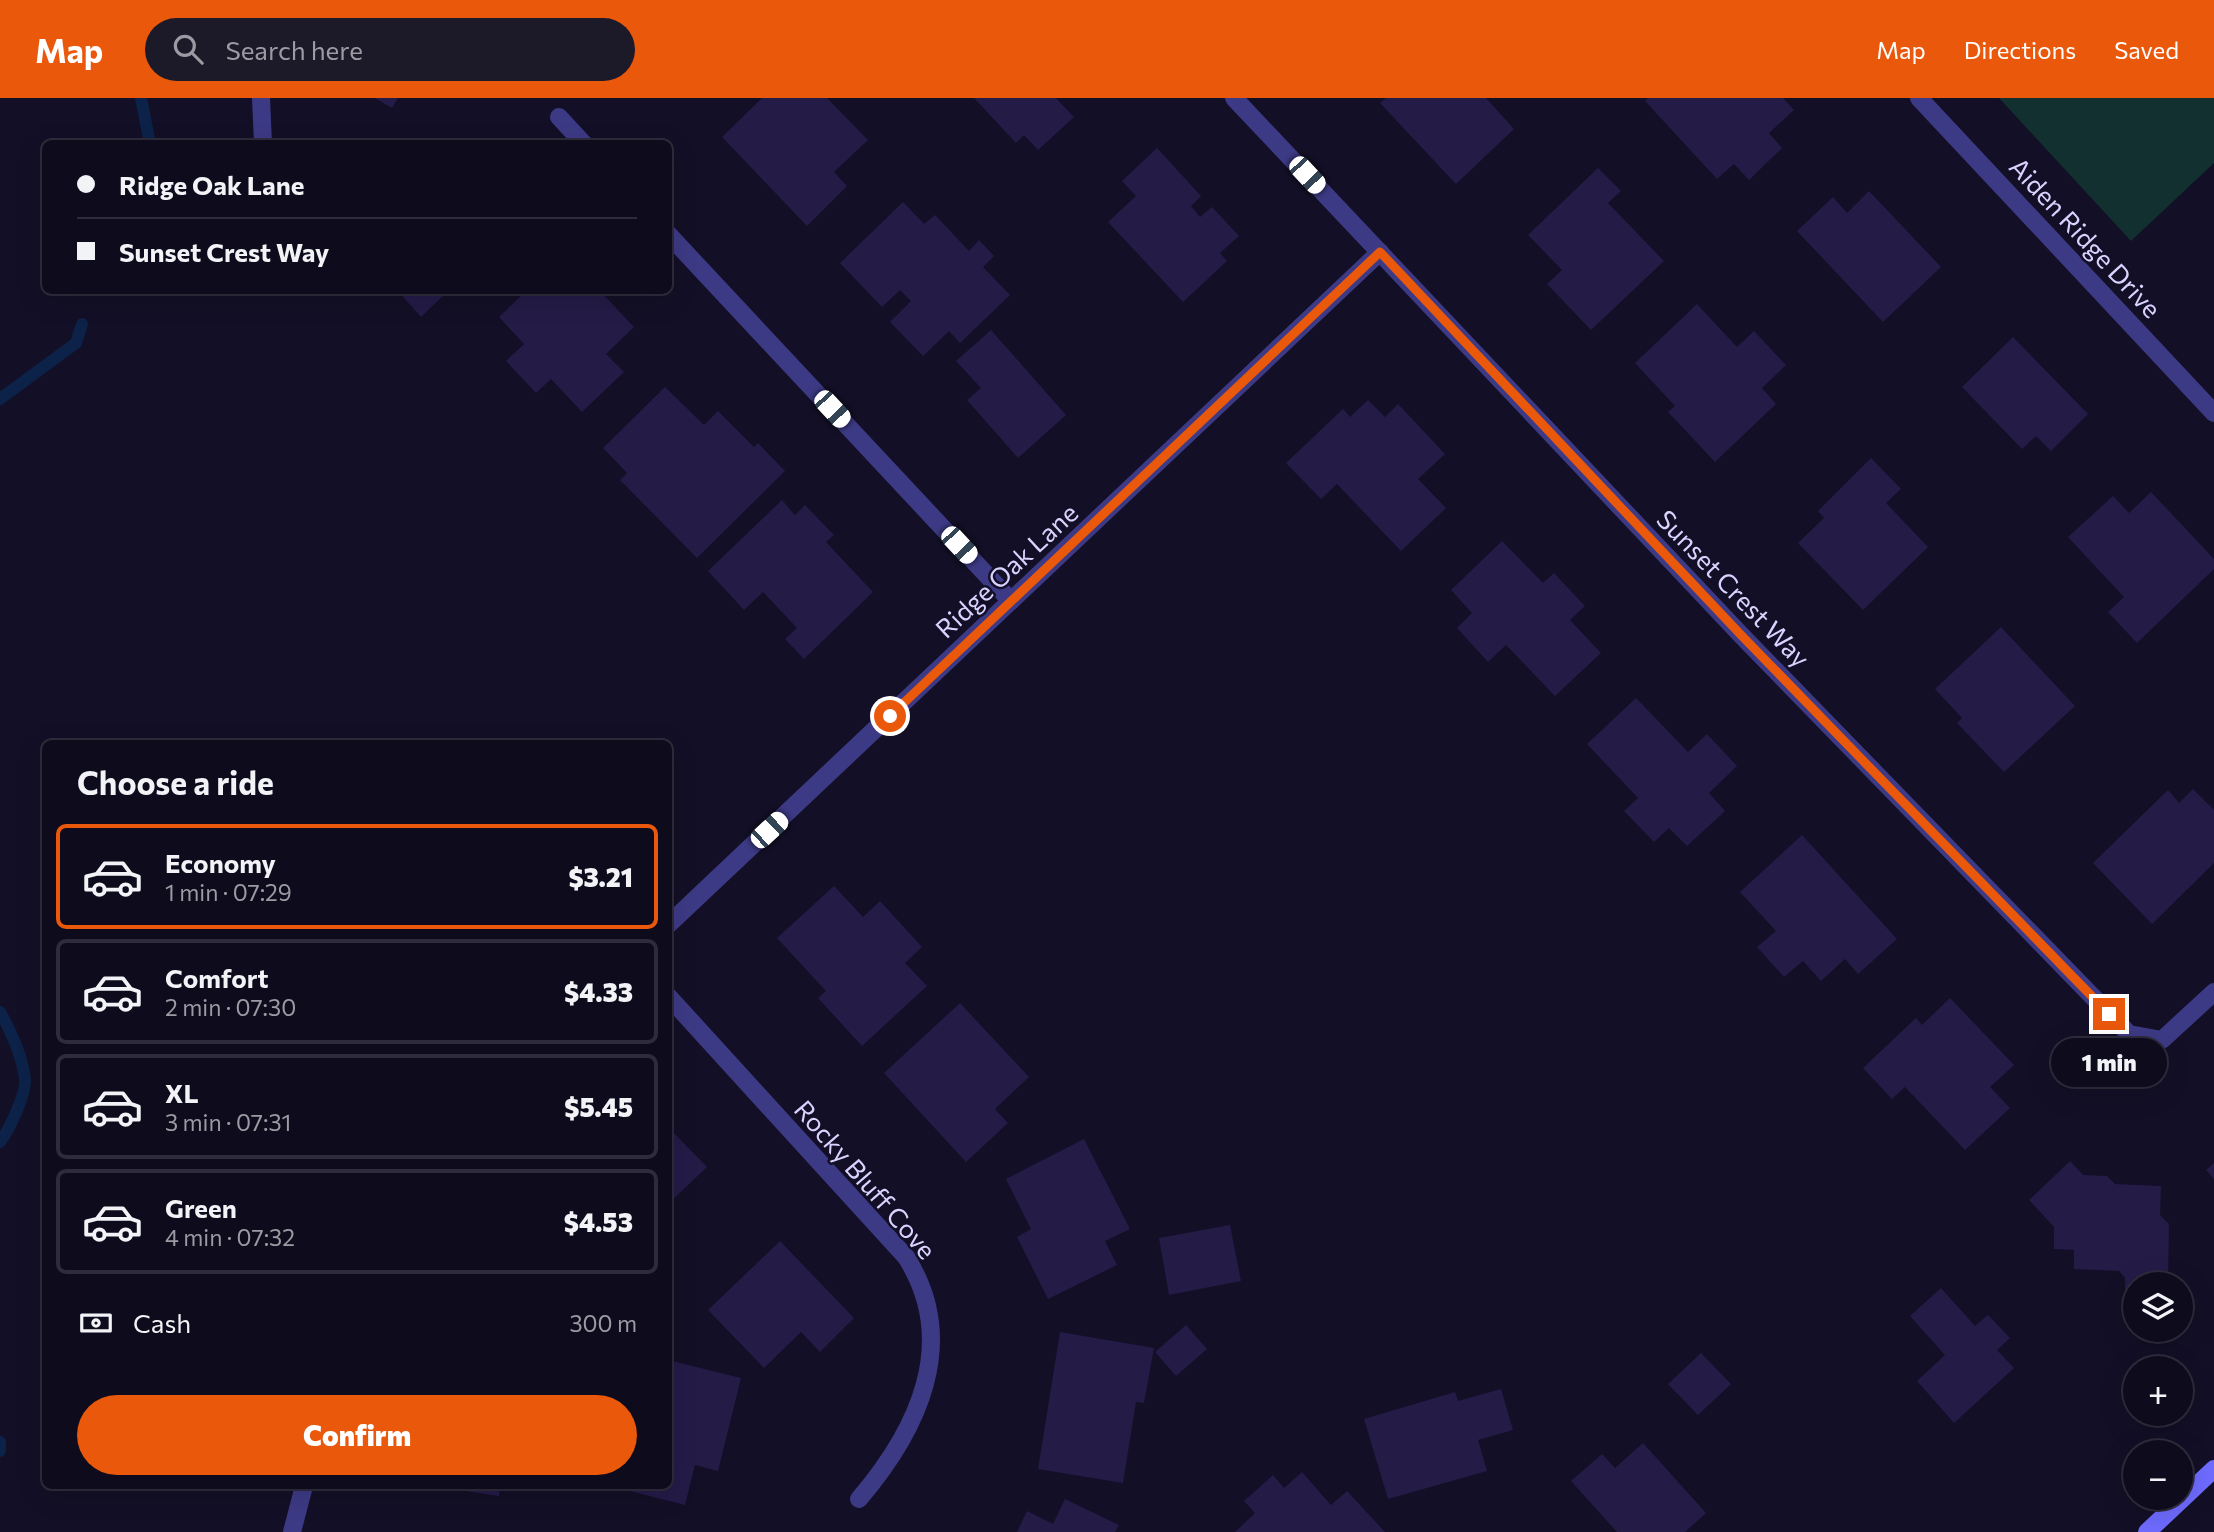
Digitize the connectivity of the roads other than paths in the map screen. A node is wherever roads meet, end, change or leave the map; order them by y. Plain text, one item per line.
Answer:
1 (261, 98) edge
2 (1234, 98) edge
3 (1919, 98) edge
4 (559, 117) dead end
5 (263, 140) edge
6 (579, 140) edge
7 (672, 238) edge
8 (1380, 252) junction
9 (2214, 413) edge
10 (1011, 601) junction
11 (672, 921) edge
12 (2214, 992) edge
13 (672, 1000) edge
14 (2214, 1468) edge
15 (303, 1489) edge
16 (859, 1499) dead end
17 (292, 1532) edge
18 (2147, 1532) edge

1 - 5 street
2 - 8 street, Sunset Crest Way
3 - 9 street, Aiden Ridge Drive
4 - 6 street
7 - 10 street
8 - 10 street, Ridge Oak Lane
8 - 12 street, Sunset Crest Way
10 - 11 street, Ridge Oak Lane
13 - 16 street, Rocky Bluff Cove
14 - 18 street
15 - 17 street

